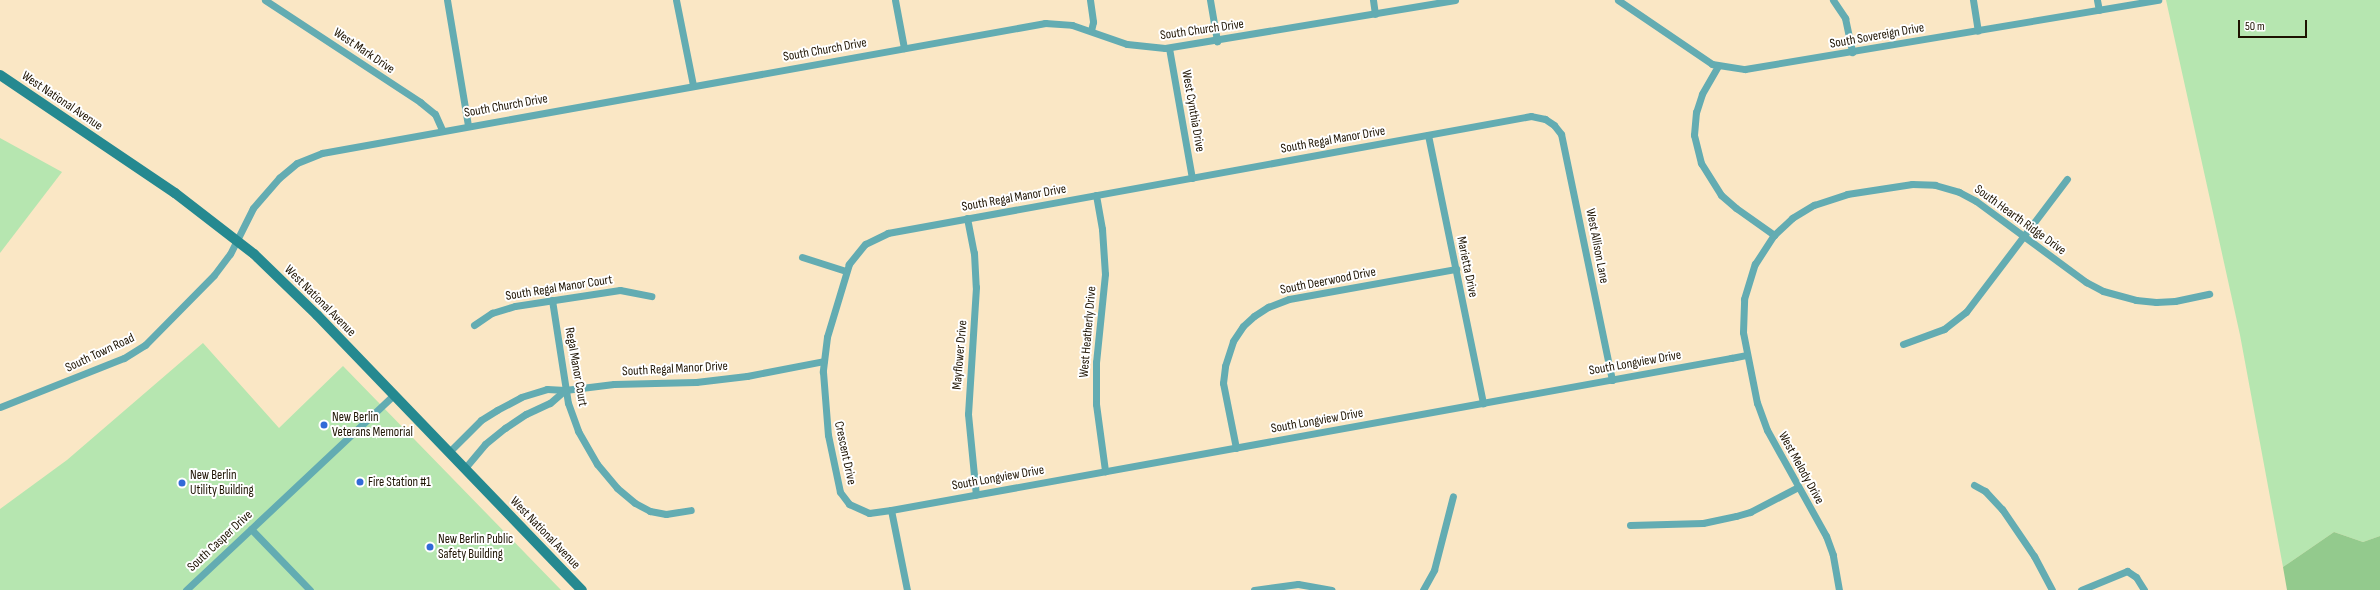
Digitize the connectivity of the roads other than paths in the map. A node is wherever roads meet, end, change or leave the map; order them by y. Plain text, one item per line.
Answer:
1 (265, 0) edge
2 (447, 0) edge
3 (676, 0) edge
4 (895, 0) edge
5 (1090, 0) edge
6 (1210, 0) edge
7 (1373, 0) edge
8 (1455, 0) edge
9 (1618, 0) edge
10 (1833, 0) edge
11 (1973, 0) edge
12 (2097, 0) edge
13 (2158, 0) edge
14 (2099, 10) junction
15 (1375, 14) junction
16 (1092, 31) junction
17 (1978, 31) junction
18 (1217, 41) junction
19 (904, 48) junction
20 (1169, 48) junction
21 (1852, 52) junction
22 (1718, 66) junction
23 (0, 75) edge
24 (693, 85) junction
25 (1549, 122) joint
26 (468, 125) junction
27 (442, 130) junction
28 (1428, 135) junction
29 (1192, 178) junction
30 (2067, 179) dead end
31 (1096, 195) junction
32 (967, 218) junction
33 (1774, 235) junction
34 (2024, 236) junction
35 (236, 238) junction
36 (802, 257) dead end
37 (1456, 269) junction
38 (846, 271) junction
39 (2208, 294) dead end
40 (651, 296) dead end
41 (552, 300) junction
42 (474, 325) dead end
43 (1903, 344) dead end
44 (1746, 355) junction
45 (824, 361) junction
46 (1612, 380) junction
47 (566, 390) junction
48 (394, 395) junction
49 (1483, 403) junction
50 (0, 407) edge
51 (1236, 448) junction
52 (449, 452) junction
53 (465, 468) junction
54 (1105, 471) junction
55 (1974, 485) dead end
56 (1798, 487) junction
57 (976, 494) junction
58 (1453, 496) dead end
59 (691, 510) dead end
60 (891, 510) junction
61 (1630, 525) dead end
62 (251, 529) junction
63 (186, 590) edge
64 (310, 590) edge
65 (582, 590) edge
66 (907, 590) edge
67 (1254, 590) edge
68 (1331, 590) edge
69 (1423, 590) edge
70 (1839, 590) edge
71 (2052, 590) edge
72 (2081, 590) edge
73 (2143, 590) edge

1 - 27 street, West Mark Drive
2 - 26 street
3 - 24 street
4 - 19 street
5 - 16 street
6 - 18 street
7 - 15 street
8 - 15 street, South Church Drive
9 - 22 street, South Sovereign Drive
10 - 21 street
11 - 17 street
12 - 14 street
13 - 14 street, South Sovereign Drive
14 - 17 street, South Sovereign Drive
15 - 18 street, South Church Drive
16 - 19 street, South Church Drive
16 - 20 street, South Church Drive
17 - 21 street, South Sovereign Drive
18 - 20 street, South Church Drive
19 - 24 street, South Church Drive
20 - 29 street, West Cynthia Drive
21 - 22 street, South Sovereign Drive
22 - 33 street
23 - 35 main road, West National Avenue
24 - 26 street, South Church Drive
25 - 28 street, South Regal Manor Drive
25 - 46 street, West Allison Lane
26 - 27 street, South Church Drive
27 - 35 street, South Church Drive
28 - 29 street, South Regal Manor Drive
28 - 37 street, Marietta Drive
29 - 31 street, South Regal Manor Drive
30 - 34 street
31 - 32 street, South Regal Manor Drive
31 - 54 street, West Heatherly Drive
32 - 38 street, South Regal Manor Drive
32 - 57 street, Mayflower Drive
33 - 34 street, South Hearth Ridge Drive
33 - 44 street, South Hearth Ridge Drive
34 - 39 street, South Hearth Ridge Drive
34 - 43 street
35 - 48 main road, West National Avenue
35 - 50 street, South Town Road
36 - 38 street
37 - 49 street, Marietta Drive
37 - 51 street, South Deerwood Drive
38 - 45 street, South Regal Manor Drive
40 - 41 street, South Regal Manor Court
41 - 42 street, South Regal Manor Court
41 - 47 street, Regal Manor Court
44 - 46 street, South Longview Drive
44 - 56 street, West Melody Drive
45 - 47 street, South Regal Manor Drive
45 - 60 street, Crescent Drive
46 - 49 street, South Longview Drive
47 - 52 street, South Regal Manor Drive
47 - 53 street
47 - 59 street, Regal Manor Court
48 - 52 main road, West National Avenue
48 - 62 street, South Casper Drive
49 - 51 street, South Longview Drive
51 - 54 street, South Longview Drive
52 - 53 main road, West National Avenue
53 - 65 main road, West National Avenue
54 - 57 street, South Longview Drive
55 - 71 street
56 - 61 street
56 - 70 street, West Melody Drive
57 - 60 street, South Longview Drive
58 - 69 street
60 - 66 street
62 - 63 street, South Casper Drive
62 - 64 street
67 - 68 street
72 - 73 street

